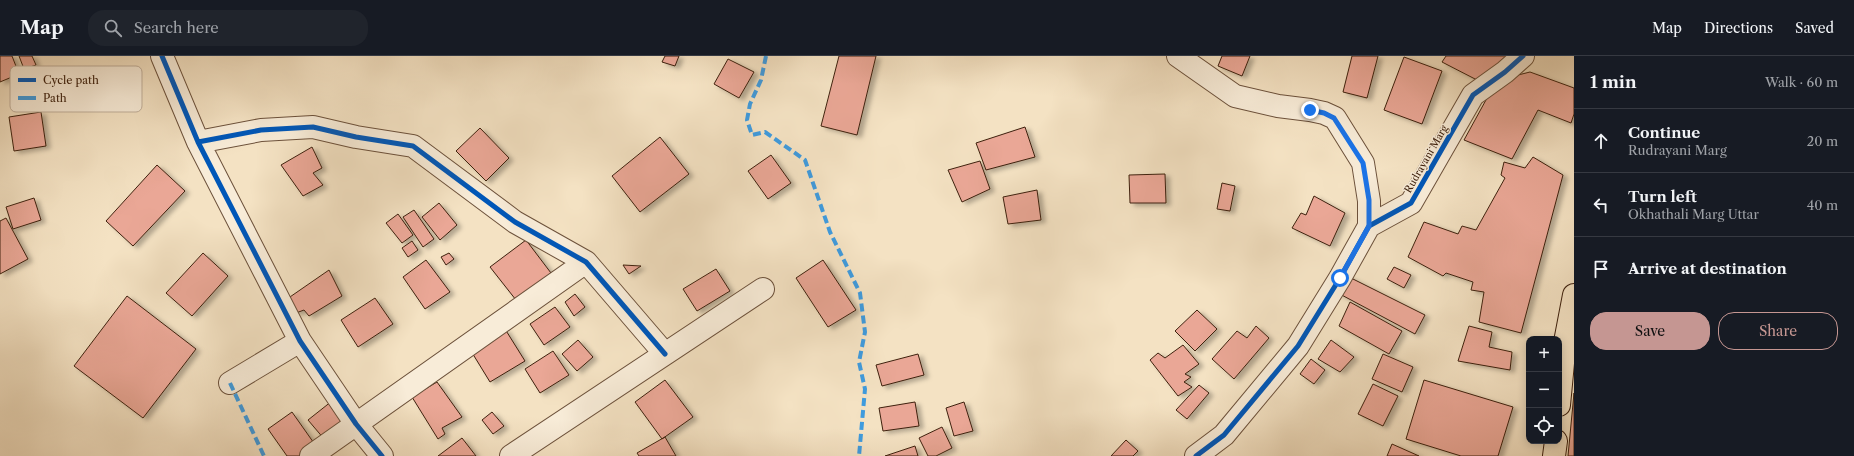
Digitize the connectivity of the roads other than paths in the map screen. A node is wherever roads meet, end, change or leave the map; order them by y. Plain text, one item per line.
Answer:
1 (162, 56) edge
2 (1178, 56) edge
3 (1523, 56) edge
4 (198, 142) junction
5 (1369, 226) junction
6 (586, 262) junction
7 (763, 289) dead end
8 (1574, 295) edge
9 (300, 341) junction
10 (1569, 342) edge
11 (665, 354) junction
12 (230, 383) dead end
13 (1562, 386) edge
14 (356, 424) junction
15 (1556, 444) edge
16 (311, 456) edge
17 (382, 456) edge
18 (511, 456) edge
19 (1196, 456) edge
20 (1554, 456) edge

1 - 4 street
2 - 5 street
3 - 5 street, Rudrayani Marg
4 - 6 street
4 - 9 street
5 - 19 street
6 - 11 street
6 - 14 street
7 - 11 street
8 - 10 main road
9 - 12 street
9 - 14 street
10 - 13 main road
11 - 18 street
14 - 16 street
14 - 17 street
15 - 20 main road

